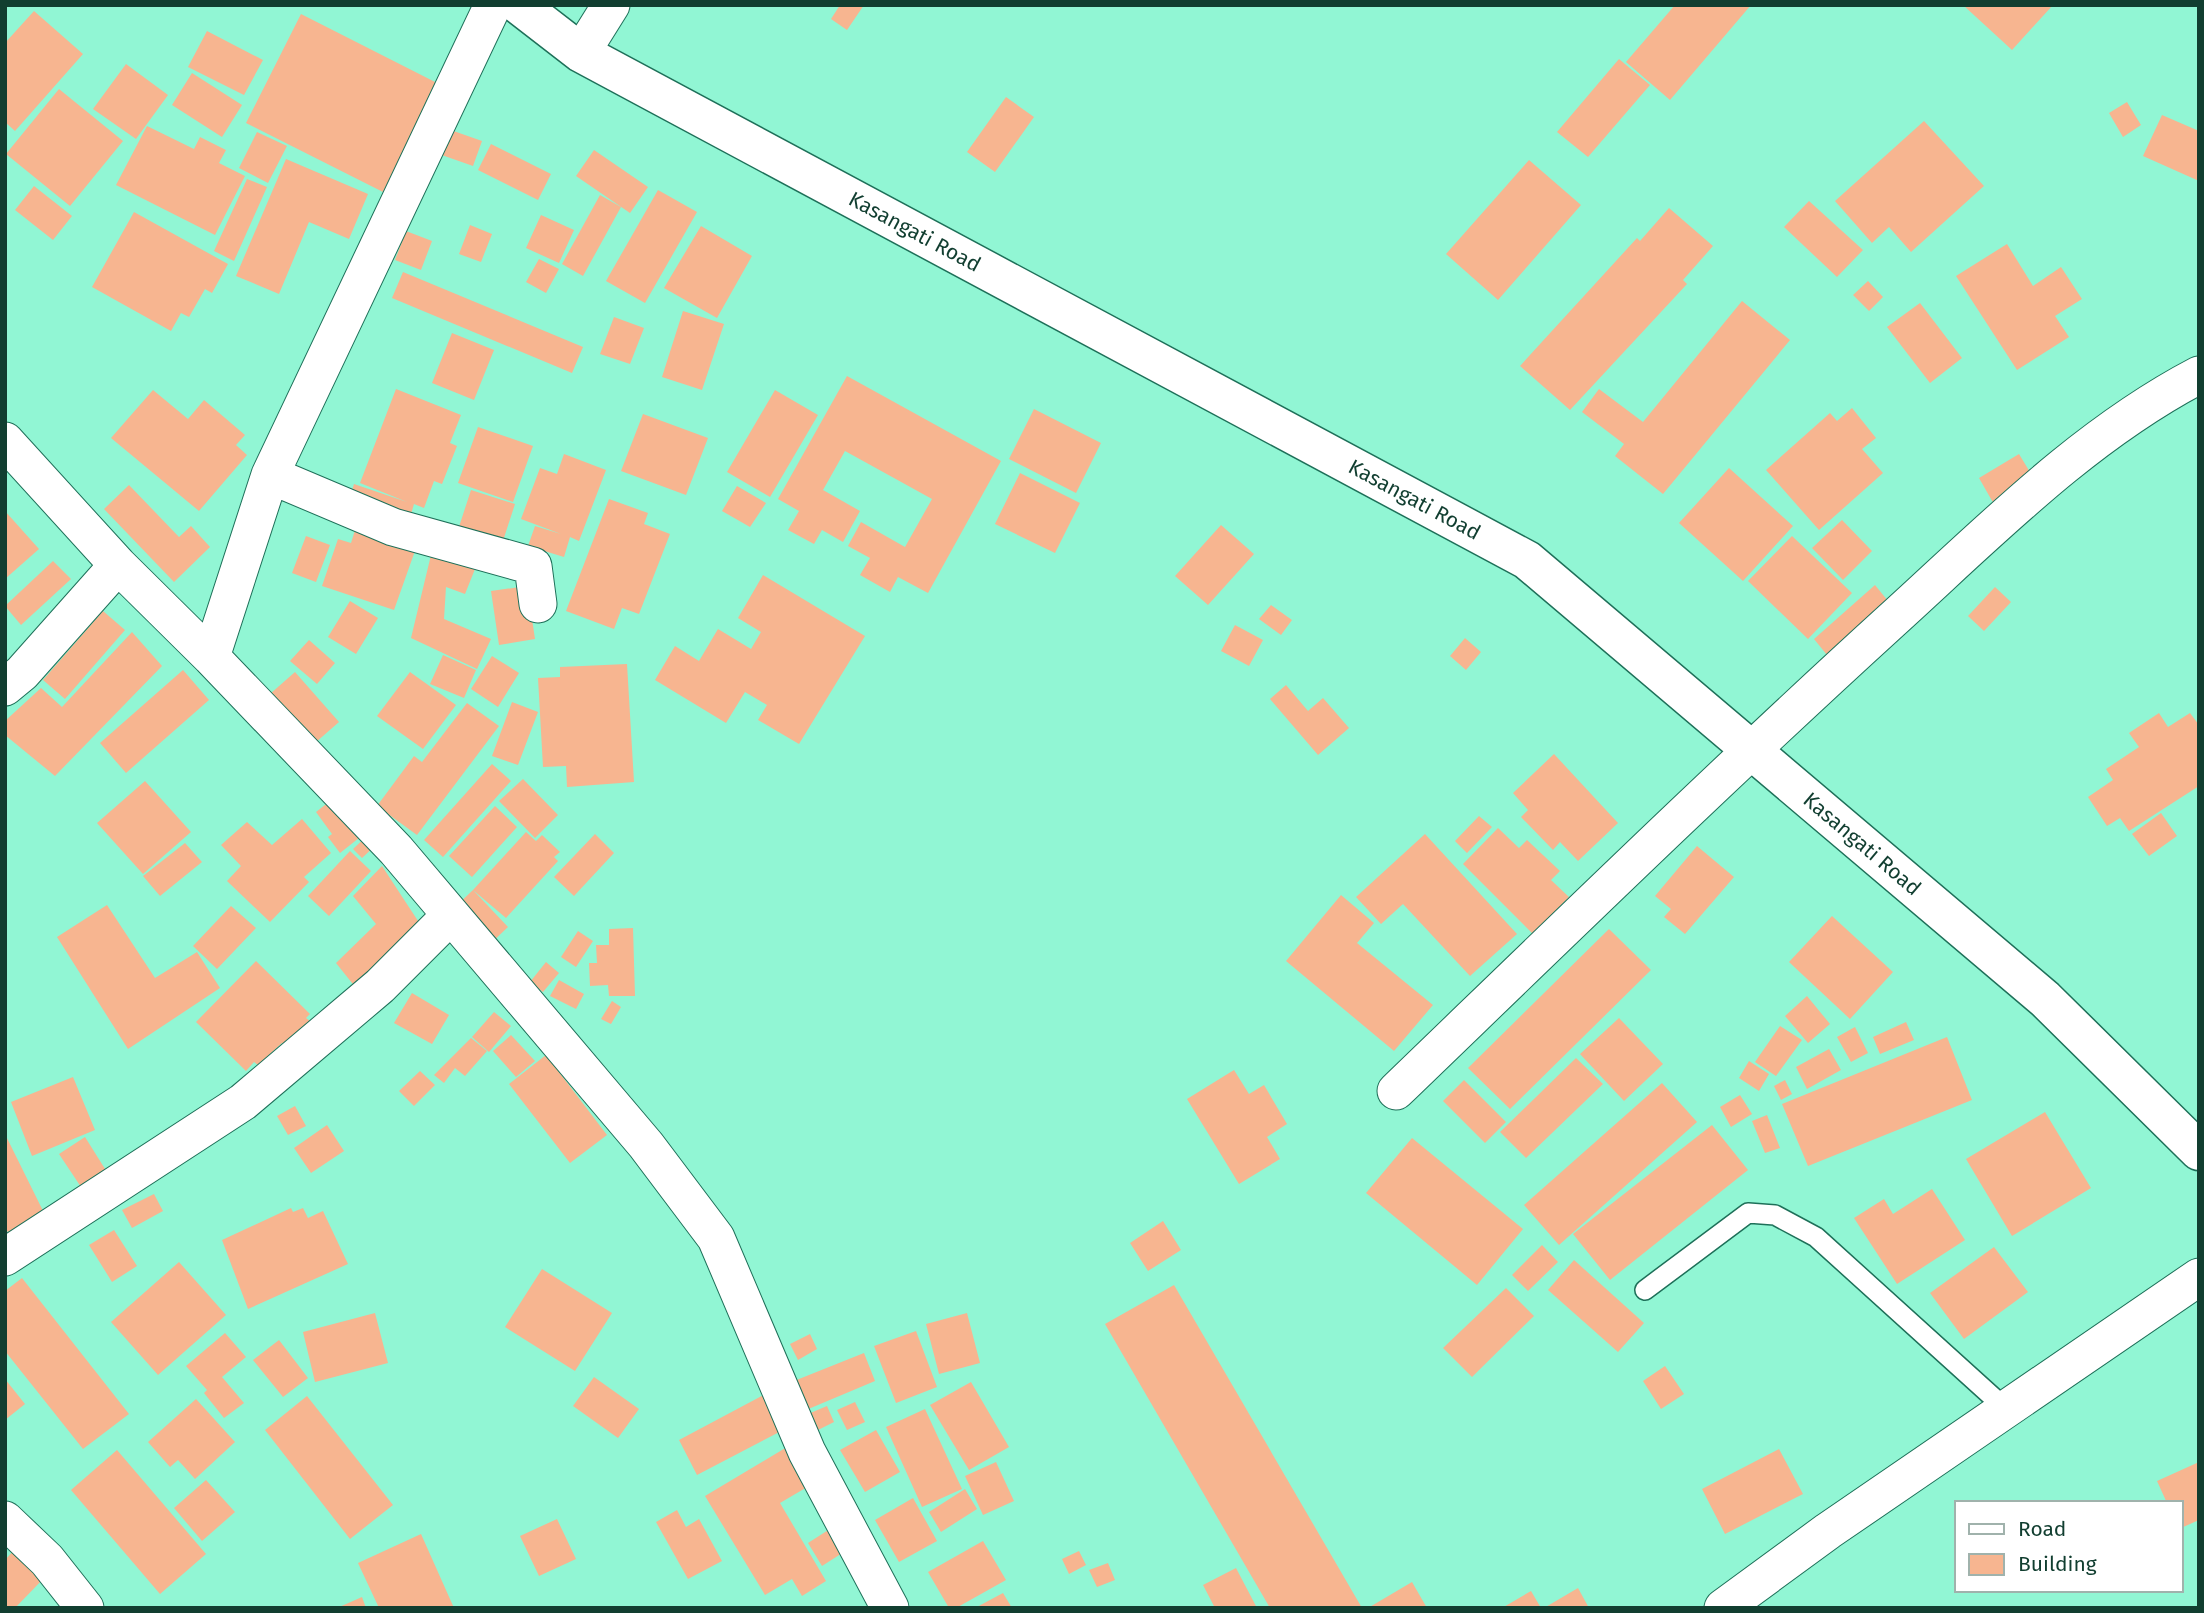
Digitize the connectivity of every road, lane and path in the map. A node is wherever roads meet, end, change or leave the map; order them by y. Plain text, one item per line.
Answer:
1 (493, 5) edge
2 (519, 5) edge
3 (611, 5) edge
4 (581, 53) junction
5 (2199, 375) edge
6 (5, 441) edge
7 (270, 475) junction
8 (118, 565) junction
9 (538, 604) dead end
10 (211, 657) junction
11 (5, 687) edge
12 (1749, 751) junction
13 (451, 915) junction
14 (1396, 1091) dead end
15 (2199, 1151) edge
16 (5, 1257) edge
17 (2199, 1277) edge
18 (1645, 1290) dead end
19 (2006, 1409) junction
20 (5, 1520) edge
21 (85, 1608) edge
22 (890, 1608) edge
23 (1723, 1608) edge

1 - 7 street
2 - 4 street, Kasangati Road
3 - 4 street
4 - 12 street, Kasangati Road
5 - 12 street
6 - 8 street
7 - 9 street
7 - 10 street
8 - 10 street
8 - 11 street
10 - 13 street
12 - 14 street
12 - 15 street, Kasangati Road
13 - 16 street
13 - 22 street
17 - 19 street
18 - 19 lane
19 - 23 street
20 - 21 street

